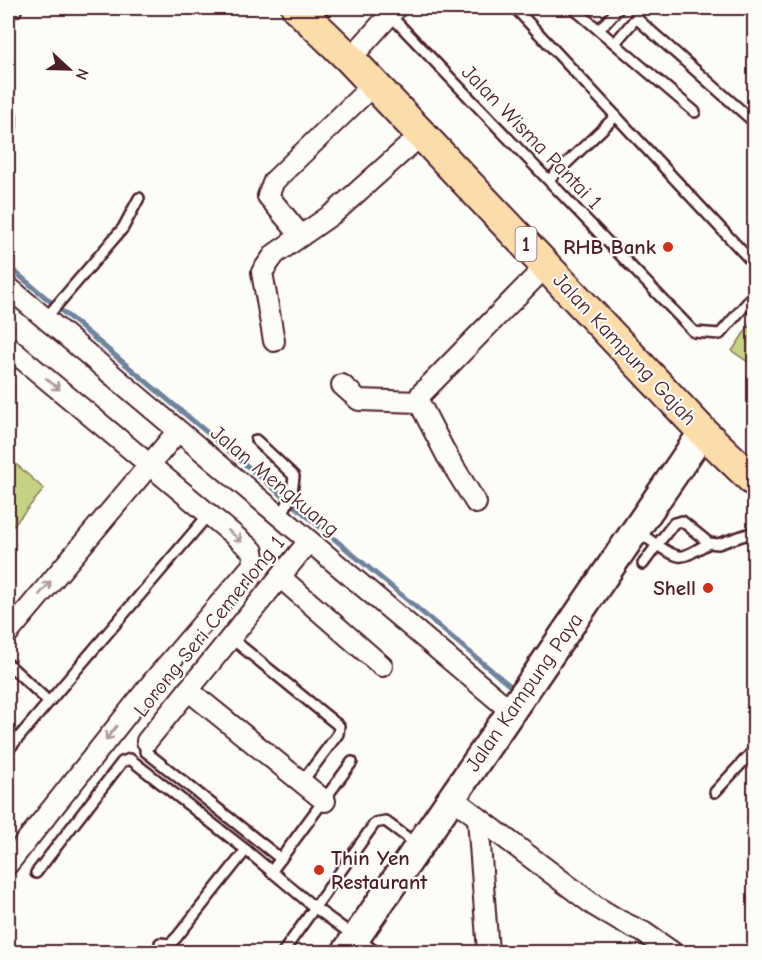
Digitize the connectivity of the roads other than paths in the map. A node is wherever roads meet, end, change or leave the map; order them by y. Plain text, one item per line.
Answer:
1 (297, 8) edge
2 (515, 8) edge
3 (573, 8) edge
4 (619, 8) edge
5 (393, 11) edge
6 (637, 13) edge
7 (600, 30) junction
8 (615, 43) junction
9 (350, 59) junction
10 (374, 84) junction
11 (695, 112) dead end
12 (8, 114) edge
13 (616, 116) junction
14 (754, 122) edge
15 (8, 134) edge
16 (422, 134) junction
17 (549, 180) junction
18 (139, 198) dead end
19 (301, 236) junction
20 (546, 266) junction
21 (754, 275) edge
22 (8, 287) edge
23 (754, 295) edge
24 (47, 316) junction
25 (274, 341) dead end
26 (8, 347) edge
27 (342, 385) dead end
28 (419, 402) junction
29 (178, 431) junction
30 (703, 432) junction
31 (256, 440) dead end
32 (150, 464) junction
33 (754, 481) edge
34 (476, 503) dead end
35 (284, 511) junction
36 (209, 514) junction
37 (754, 532) edge
38 (646, 538) junction
39 (309, 541) junction
40 (709, 543) junction
41 (643, 564) dead end
42 (280, 577) junction
43 (8, 633) edge
44 (231, 638) junction
45 (177, 653) junction
46 (8, 664) edge
47 (382, 666) dead end
48 (201, 674) junction
49 (155, 679) junction
50 (184, 695) junction
51 (49, 702) junction
52 (511, 711) junction
53 (147, 741) joint
54 (8, 750) edge
55 (754, 750) edge
56 (352, 762) dead end
57 (302, 783) junction
58 (715, 792) dead end
59 (452, 797) junction
60 (325, 801) junction
61 (478, 818) junction
62 (418, 845) junction
63 (246, 850) junction
64 (281, 859) junction
65 (8, 864) edge
66 (271, 872) junction
67 (36, 873) dead end
68 (314, 908) junction
69 (160, 944) dead end
70 (359, 948) edge
71 (284, 952) edge
72 (488, 952) edge
73 (672, 952) edge

1 - 9 main road, Jalan Kampung Gajah / 1
2 - 13 lane
3 - 7 lane
4 - 7 lane
5 - 9 street
5 - 17 lane, Jalan Wisma Pantai 1
6 - 8 lane
6 - 14 lane
7 - 8 lane
8 - 11 lane
9 - 10 main road, Jalan Kampung Gajah / 1
10 - 16 main road, Jalan Kampung Gajah / 1
10 - 19 street
12 - 15 lane
13 - 17 lane
13 - 21 lane
16 - 19 street
16 - 20 main road, Jalan Kampung Gajah / 1
17 - 23 lane, Jalan Wisma Pantai 1
18 - 24 lane
19 - 25 street
20 - 28 street
20 - 30 main road, Jalan Kampung Gajah / 1
22 - 24 street, Jalan Mengkuang
24 - 29 street, Jalan Mengkuang
26 -> 32 street
27 - 28 street
28 - 34 street
29 - 32 street
29 - 35 street, Jalan Mengkuang
30 - 33 main road, Jalan Kampung Gajah / 1
30 - 38 street, Jalan Kampung Paya
31 - 35 lane
32 - 36 street
43 -> 32 street
35 - 39 street, Jalan Mengkuang
36 -> 45 street
36 - 51 lane
37 - 40 lane
38 - 40 lane
38 - 40 lane
38 - 41 lane
38 - 52 street, Jalan Kampung Paya
39 - 42 street, Lorong Seri Cemerlong 1
39 - 52 street, Jalan Mengkuang
42 - 44 street, Lorong Seri Cemerlong 1
42 - 47 street
44 - 48 street, Lorong Seri Cemerlong 1
44 - 57 lane
45 - 48 street
45 - 49 street
46 - 51 lane
48 - 50 street, Lorong Seri Cemerlong 1
49 - 50 street
49 -> 65 street
50 - 53 street, Lorong Seri Cemerlong 1
50 - 57 street
51 - 54 lane
52 - 59 street, Jalan Kampung Paya
53 - 64 lane
55 - 58 lane
56 - 60 lane
57 - 60 street
59 - 61 street
59 - 62 street, Jalan Kampung Paya
60 - 64 lane
61 - 72 street
61 - 73 street
62 - 68 lane
62 - 70 street, Jalan Kampung Paya
63 - 66 lane
63 - 67 lane
63 - 69 lane
64 - 66 lane
66 - 68 lane
68 - 70 lane
68 - 71 lane

